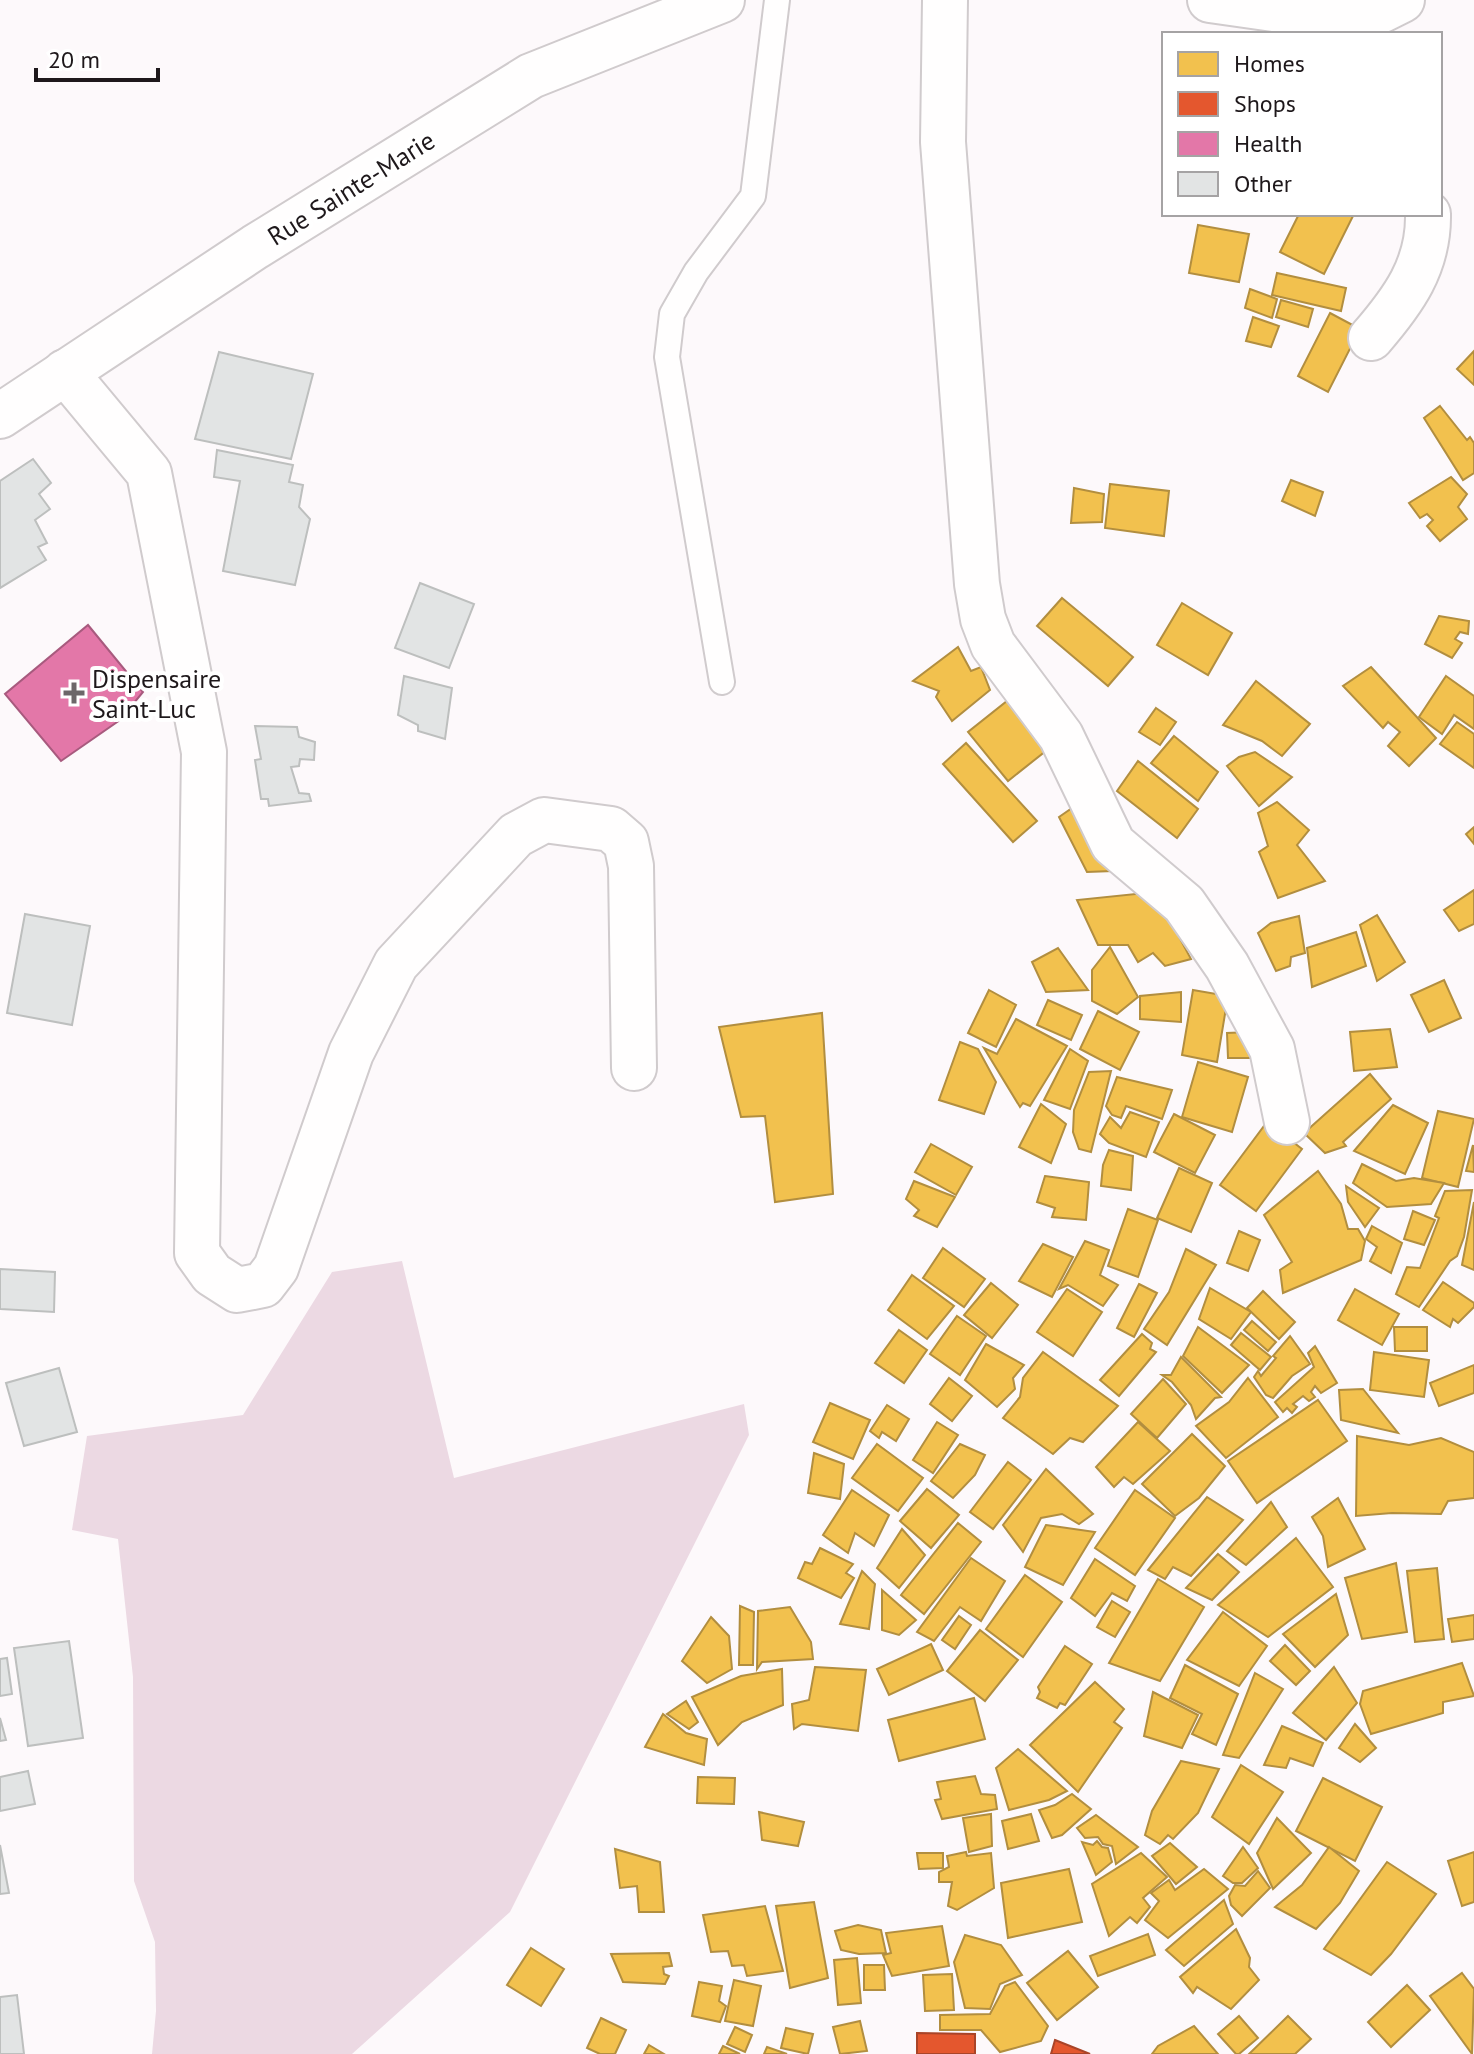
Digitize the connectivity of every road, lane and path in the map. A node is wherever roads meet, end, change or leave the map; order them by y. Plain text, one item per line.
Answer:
1 (722, 0) edge
2 (777, 0) edge
3 (945, 0) edge
4 (1210, 0) edge
5 (1391, 15) edge
6 (1428, 216) edge
7 (1371, 338) dead end
8 (65, 372) junction
9 (0, 416) edge
10 (722, 682) dead end
11 (634, 1068) dead end
12 (1287, 1122) dead end

1 - 8 street, Rue Sainte-Marie
2 - 10 lane
3 - 12 street
4 - 5 street
6 - 7 street
8 - 9 street, Rue Sainte-Marie
8 - 11 street

